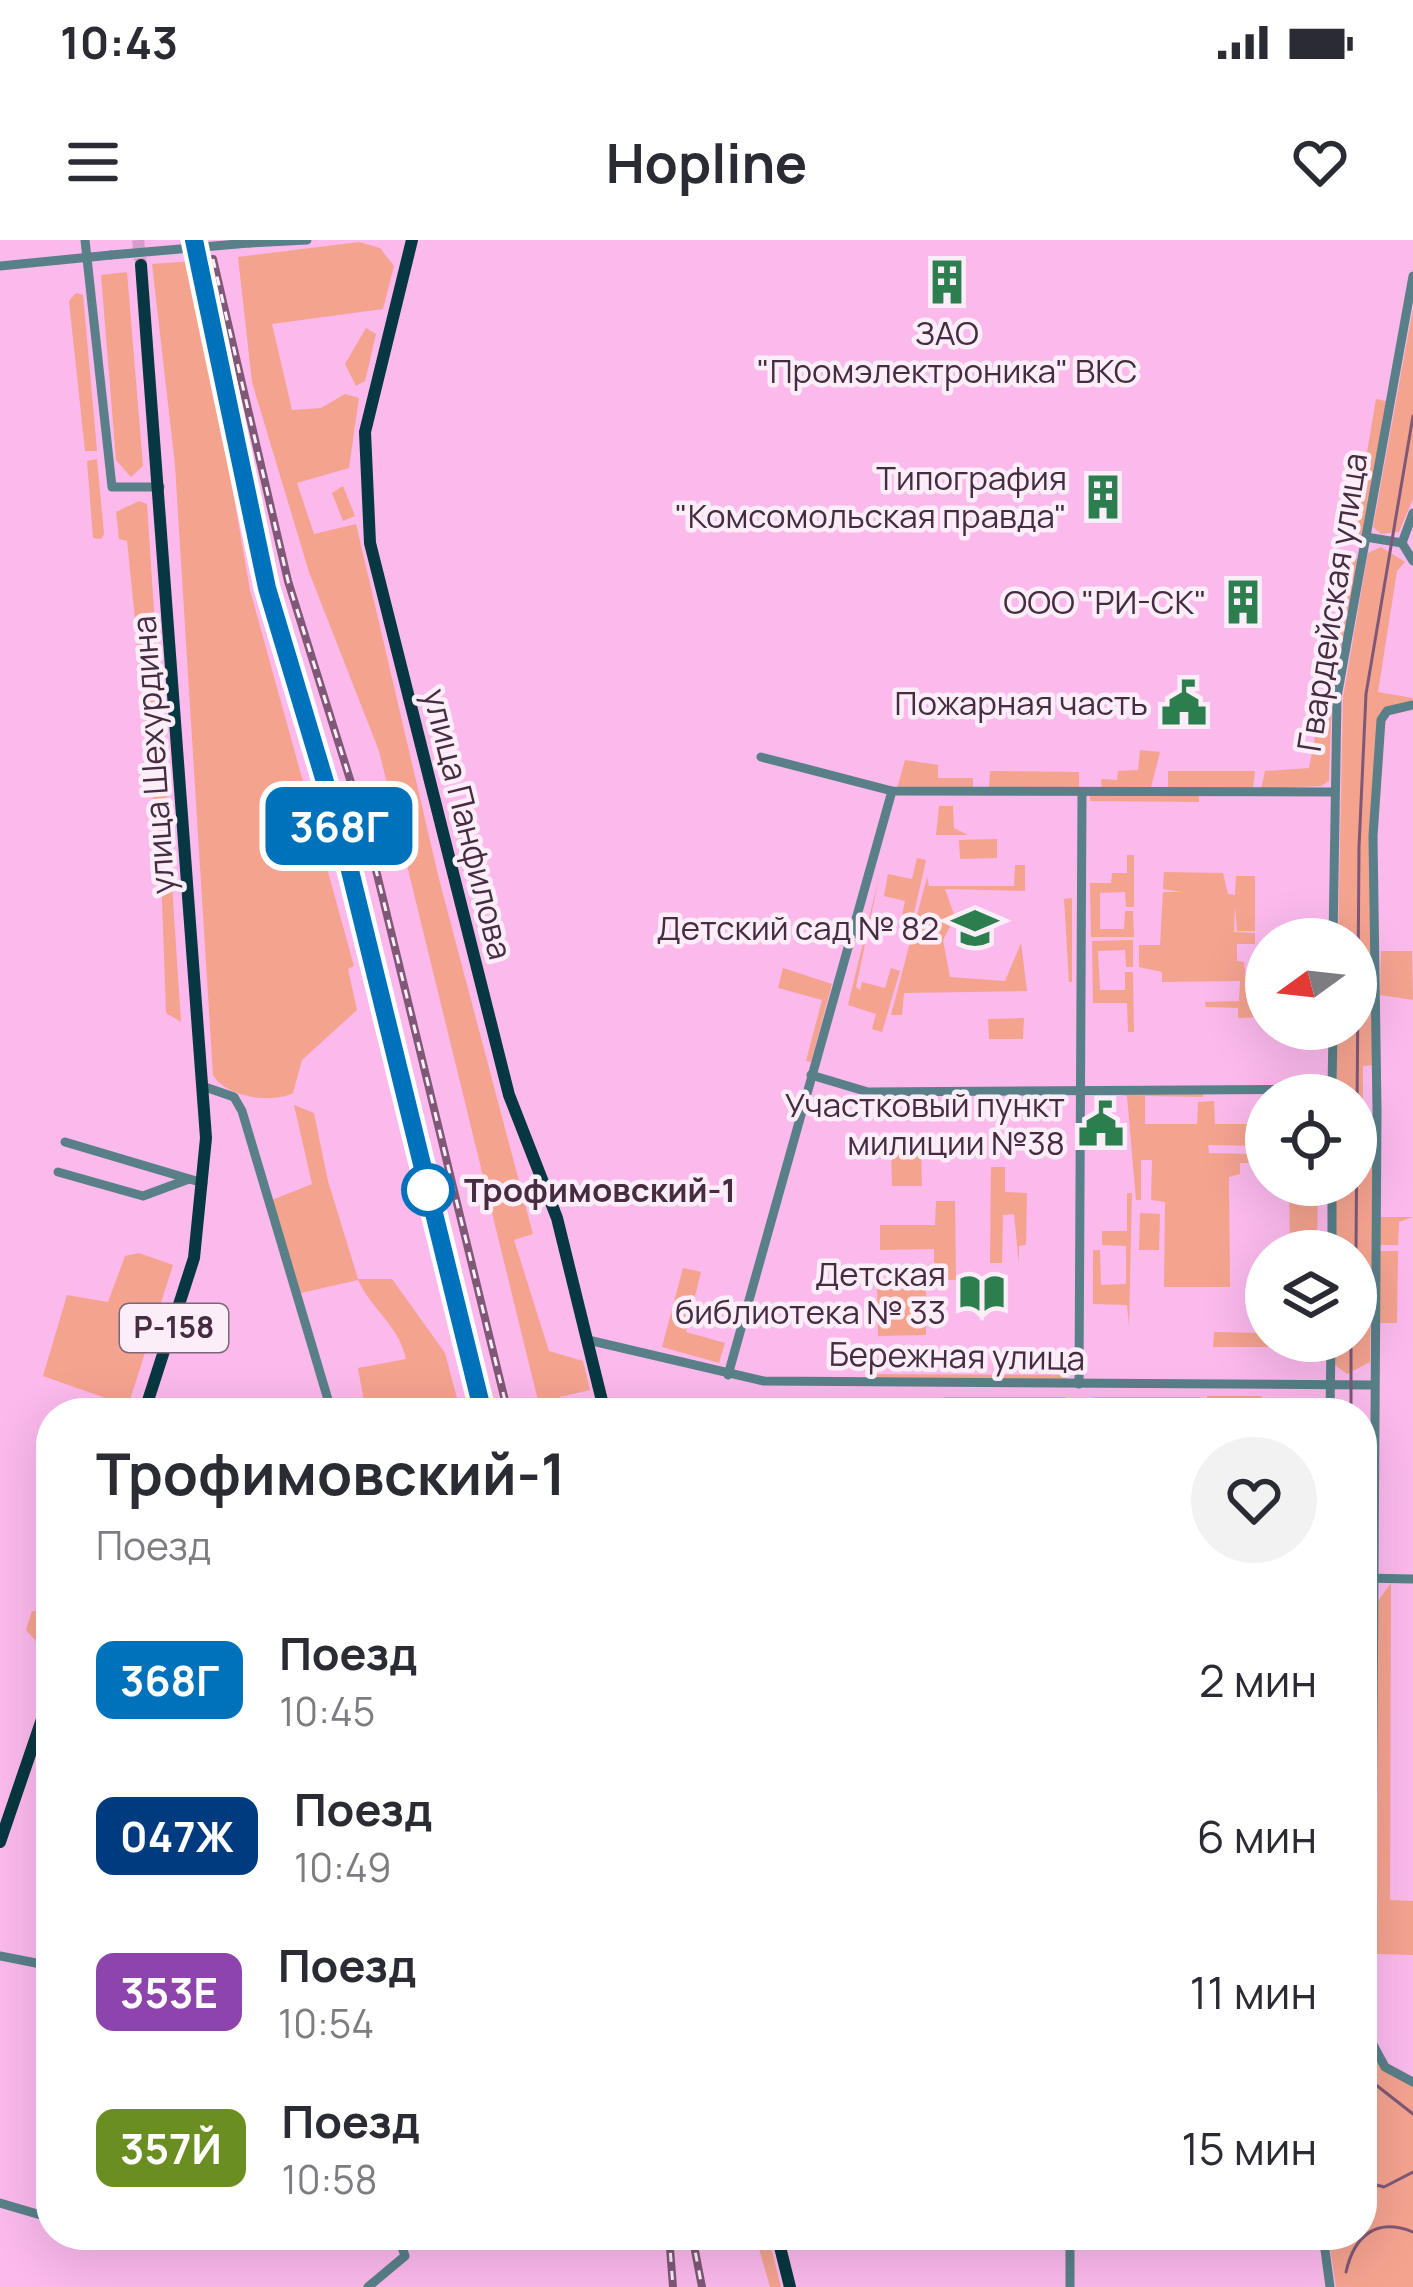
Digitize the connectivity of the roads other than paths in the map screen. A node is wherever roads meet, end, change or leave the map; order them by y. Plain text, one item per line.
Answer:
1 (85, 240) edge
2 (307, 240) edge
3 (412, 240) edge
4 (87, 257) junction
5 (0, 266) edge
6 (141, 266) tunnel mouth
7 (1413, 276) edge
8 (160, 487) junction
9 (1413, 513) edge
10 (1366, 537) junction
11 (1402, 543) junction
12 (1413, 561) edge
13 (1413, 705) edge
14 (761, 757) dead end
15 (892, 791) junction
16 (1082, 792) junction
17 (1332, 792) junction
18 (1333, 918) edge
19 (811, 1076) junction
20 (205, 1087) junction
21 (1082, 1089) junction
22 (1245, 1091) edge
23 (65, 1142) dead end
24 (58, 1172) dead end
25 (189, 1179) junction
26 (206, 1184) junction
27 (588, 1340) junction
28 (1331, 1362) edge
29 (728, 1376) junction
30 (1078, 1384) junction
31 (1330, 1384) junction
32 (1374, 1384) junction
33 (149, 1398) edge
34 (328, 1398) edge
35 (602, 1398) edge
36 (1330, 1398) edge
37 (1374, 1398) edge
38 (1377, 1578) edge
39 (1413, 1579) edge
40 (36, 1744) edge
41 (0, 1842) edge
42 (0, 1956) edge
43 (36, 1963) edge
44 (1377, 2052) edge
45 (1413, 2082) edge
46 (0, 2203) edge
47 (36, 2214) edge
48 (403, 2250) edge
49 (781, 2250) edge
50 (1070, 2250) edge
51 (1324, 2250) edge
52 (368, 2287) edge
53 (790, 2287) edge
54 (1070, 2287) edge
55 (1330, 2287) edge

1 - 4 street
2 - 4 street, bridge
3 - 27 main road, улица Панфилова
4 - 5 street
4 - 8 street
6 - 8 main road, улица Шехурдина
7 - 10 street, Гвардейская улица
8 - 20 main road, улица Шехурдина
9 - 11 street
10 - 11 street
10 - 17 street, Гвардейская улица
11 - 12 street
13 - 32 street
14 - 15 street
15 - 16 street
15 - 19 street
16 - 17 street
16 - 21 street
17 - 18 street, Гвардейская улица
19 - 21 street
19 - 29 street
20 - 26 main road, улица Шехурдина
20 - 34 street
21 - 22 street
21 - 30 street
23 - 25 street
24 - 25 street
25 - 26 street
26 - 33 main road, улица Шехурдина / Р-158
27 - 29 street, Бережная улица
27 - 35 main road, улица Панфилова
28 - 31 street
29 - 30 street, Бережная улица
30 - 31 street, Бережная улица
31 - 32 street, Бережная улица
31 - 36 street
32 - 37 street
38 - 39 street
40 - 41 main road
42 - 43 street
44 - 45 street
46 - 47 street
48 - 52 street
49 - 53 main road
50 - 54 street
51 - 55 street

